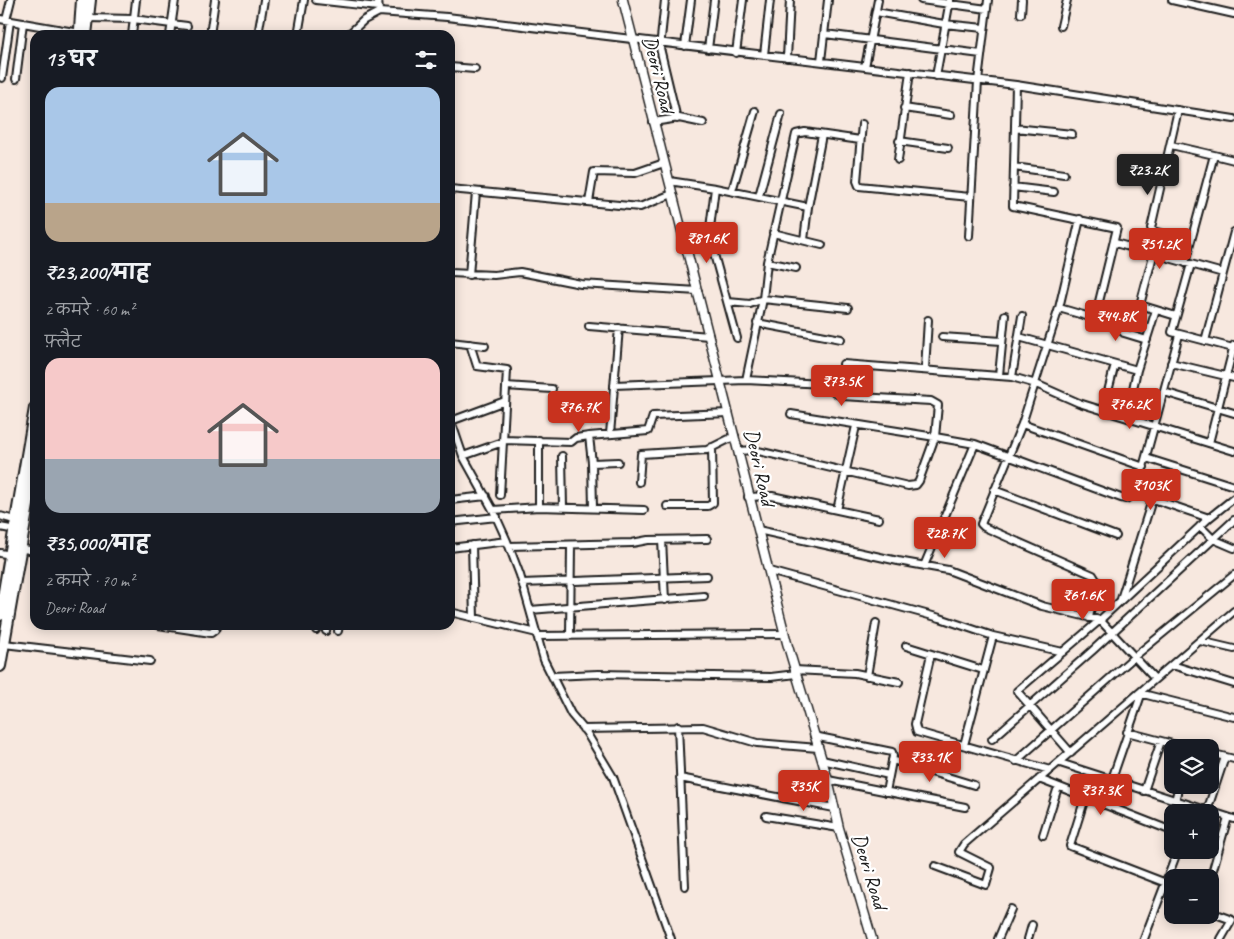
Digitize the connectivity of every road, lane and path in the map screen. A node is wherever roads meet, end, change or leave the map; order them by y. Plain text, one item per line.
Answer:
1 (11, 0) edge
2 (82, 0) edge
3 (90, 0) edge
4 (136, 0) edge
5 (175, 0) edge
6 (215, 0) edge
7 (264, 0) edge
8 (304, 0) edge
9 (316, 0) edge
10 (623, 0) edge
11 (665, 0) edge
12 (691, 0) edge
13 (714, 0) edge
14 (743, 0) edge
15 (770, 0) edge
16 (790, 0) edge
17 (828, 0) edge
18 (878, 0) edge
19 (921, 0) edge
20 (988, 0) edge
21 (1022, 0) edge
22 (1067, 0) edge
23 (1172, 0) edge
24 (1185, 1) edge
25 (949, 2) edge
26 (378, 6) edge
27 (987, 9) junction
28 (876, 12) junction
29 (1021, 14) dead end
30 (1234, 14) edge
31 (88, 18) junction
32 (5, 20) edge
33 (133, 20) junction
34 (23, 23) junction
35 (171, 24) junction
36 (944, 24) junction
37 (187, 26) dead end
38 (1061, 26) dead end
39 (46, 27) junction
40 (984, 28) junction
41 (46, 30) edge
42 (56, 30) edge
43 (82, 30) edge
44 (84, 30) edge
45 (132, 30) edge
46 (170, 30) edge
47 (211, 30) edge
48 (259, 30) edge
49 (299, 30) edge
50 (354, 30) edge
51 (825, 34) junction
52 (633, 40) junction
53 (870, 40) junction
54 (660, 42) junction
55 (685, 46) junction
56 (708, 49) junction
57 (940, 49) junction
58 (736, 53) junction
59 (982, 54) junction
60 (764, 56) junction
61 (787, 58) junction
62 (821, 61) junction
63 (455, 67) edge
64 (865, 67) junction
65 (475, 68) dead end
66 (910, 72) junction
67 (936, 76) junction
68 (2, 78) dead end
69 (16, 79) dead end
70 (978, 81) junction
71 (1016, 85) junction
72 (904, 108) junction
73 (1178, 110) junction
74 (754, 111) dead end
75 (781, 114) dead end
76 (952, 115) dead end
77 (677, 118) junction
78 (1234, 119) edge
79 (653, 122) junction
80 (703, 123) dead end
81 (862, 124) dead end
82 (1015, 128) junction
83 (1072, 134) dead end
84 (822, 135) junction
85 (860, 140) junction
86 (899, 141) junction
87 (1171, 145) junction
88 (948, 148) dead end
89 (1214, 155) junction
90 (898, 160) dead end
91 (1234, 160) edge
92 (664, 163) junction
93 (1014, 166) junction
94 (1064, 174) dead end
95 (669, 181) junction
96 (1013, 187) junction
97 (715, 188) junction
98 (455, 190) edge
99 (732, 191) junction
100 (476, 192) junction
101 (1054, 192) dead end
102 (672, 194) junction
103 (759, 196) junction
104 (970, 197) junction
105 (780, 200) junction
106 (589, 202) junction
107 (808, 207) junction
108 (1080, 219) junction
109 (1234, 232) edge
110 (773, 233) junction
111 (1159, 233) junction
112 (969, 236) dead end
113 (804, 240) junction
114 (1190, 242) junction
115 (1115, 243) junction
116 (822, 245) dead end
117 (1154, 254) junction
118 (767, 262) junction
119 (1188, 264) junction
120 (796, 268) dead end
121 (1224, 273) junction
122 (455, 274) edge
123 (469, 275) junction
124 (698, 291) junction
125 (763, 299) junction
126 (728, 302) junction
127 (848, 308) dead end
128 (1059, 308) junction
129 (1156, 310) junction
130 (1005, 315) dead end
131 (1022, 316) dead end
132 (1176, 316) junction
133 (1095, 318) junction
134 (928, 320) dead end
135 (757, 323) junction
136 (589, 326) dead end
137 (619, 328) junction
138 (1179, 335) junction
139 (708, 336) junction
140 (942, 337) dead end
141 (1019, 337) junction
142 (737, 338) dead end
143 (841, 339) dead end
144 (1147, 340) junction
145 (1002, 341) junction
146 (1205, 341) junction
147 (455, 342) edge
148 (470, 344) junction
149 (1048, 345) junction
150 (485, 346) dead end
151 (1234, 347) edge
152 (1171, 362) junction
153 (843, 364) dead end
154 (1115, 364) junction
155 (925, 370) junction
156 (1137, 370) junction
157 (999, 375) junction
158 (1226, 376) junction
159 (1012, 377) junction
160 (1234, 378) edge
161 (746, 380) junction
162 (721, 382) junction
163 (614, 384) junction
164 (1036, 384) junction
165 (506, 386) junction
166 (552, 389) dead end
167 (1164, 392) junction
168 (505, 401) junction
169 (1218, 409) junction
170 (1102, 411) junction
171 (729, 413) junction
172 (1234, 413) edge
173 (791, 414) dead end
174 (455, 417) edge
175 (1127, 418) junction
176 (1022, 424) junction
177 (856, 426) junction
178 (1155, 427) junction
179 (455, 432) edge
180 (610, 434) junction
181 (590, 436) junction
182 (735, 436) junction
183 (935, 437) junction
184 (539, 440) junction
185 (503, 441) junction
186 (1209, 442) junction
187 (975, 444) junction
188 (712, 447) junction
189 (738, 451) junction
190 (1234, 451) edge
191 (464, 456) junction
192 (562, 456) dead end
193 (1009, 457) junction
194 (1146, 458) junction
195 (618, 462) dead end
196 (592, 463) junction
197 (1144, 467) junction
198 (847, 470) junction
199 (30, 479) edge
200 (640, 482) dead end
201 (1234, 486) edge
202 (994, 490) junction
203 (29, 493) edge
204 (1136, 494) junction
205 (500, 495) dead end
206 (486, 496) junction
207 (748, 497) junction
208 (1234, 498) edge
209 (455, 499) edge
210 (1152, 500) junction
211 (539, 506) junction
212 (666, 506) dead end
213 (563, 507) junction
214 (594, 508) junction
215 (493, 510) junction
216 (644, 510) dead end
217 (837, 510) junction
218 (0, 516) edge
219 (497, 517) junction
220 (1209, 518) junction
221 (879, 519) dead end
222 (1234, 520) edge
223 (455, 521) edge
224 (21, 526) junction
225 (1200, 526) junction
226 (0, 527) edge
227 (758, 530) junction
228 (1116, 536) dead end
229 (707, 538) dead end
230 (1213, 539) junction
231 (662, 540) junction
232 (508, 543) junction
233 (472, 545) junction
234 (571, 545) junction
235 (455, 547) edge
236 (1234, 548) edge
237 (15, 550) junction
238 (30, 551) edge
239 (0, 553) edge
240 (924, 566) junction
241 (769, 572) junction
242 (1234, 575) edge
243 (707, 576) dead end
244 (664, 577) junction
245 (3, 581) edge
246 (569, 581) junction
247 (522, 583) junction
248 (704, 596) dead end
249 (665, 600) junction
250 (1121, 600) junction
251 (570, 607) junction
252 (530, 610) junction
253 (1234, 611) edge
254 (0, 612) edge
255 (455, 613) edge
256 (474, 618) junction
257 (1089, 618) junction
258 (1100, 620) junction
259 (876, 624) dead end
260 (200, 630) edge
261 (215, 630) edge
262 (1112, 632) junction
263 (785, 634) junction
264 (537, 635) junction
265 (570, 636) junction
266 (993, 636) junction
267 (1200, 641) junction
268 (4, 644) junction
269 (906, 646) dead end
270 (1234, 649) edge
271 (1063, 652) junction
272 (931, 654) junction
273 (1134, 657) junction
274 (150, 661) dead end
275 (1172, 665) junction
276 (0, 666) edge
277 (983, 670) junction
278 (795, 672) junction
279 (552, 676) junction
280 (867, 676) junction
281 (1155, 679) junction
282 (899, 682) dead end
283 (1234, 684) edge
284 (1139, 694) junction
285 (1028, 706) junction
286 (1234, 718) edge
287 (678, 726) junction
288 (583, 729) junction
289 (1050, 730) junction
290 (1127, 732) junction
291 (814, 736) junction
292 (992, 739) dead end
293 (1161, 741) junction
294 (1164, 742) edge
295 (964, 745) junction
296 (818, 748) junction
297 (1071, 753) junction
298 (1219, 755) edge
299 (1225, 756) junction
300 (1234, 759) edge
301 (822, 760) junction
302 (892, 760) junction
303 (1016, 760) junction
304 (1060, 763) junction
305 (1050, 770) junction
306 (889, 775) junction
307 (680, 778) junction
308 (1039, 779) junction
309 (828, 780) junction
310 (1111, 781) junction
311 (974, 785) dead end
312 (1058, 787) junction
313 (1144, 791) junction
314 (886, 792) junction
315 (1177, 794) edge
316 (1085, 798) junction
317 (1175, 801) junction
318 (1184, 804) edge
319 (1208, 804) edge
320 (1104, 805) junction
321 (965, 807) dead end
322 (834, 808) junction
323 (766, 816) dead end
324 (1231, 818) edge
325 (1164, 827) edge
326 (839, 828) junction
327 (1043, 835) dead end
328 (935, 866) dead end
329 (1214, 869) edge
330 (1164, 882) edge
331 (685, 886) dead end
332 (1164, 888) edge
333 (1011, 909) dead end
334 (1219, 915) edge
335 (1032, 925) dead end
336 (671, 939) edge
337 (874, 939) edge
338 (998, 939) edge
339 (1028, 939) edge
340 (1144, 939) edge
341 (1221, 939) edge

1 - 32 street
2 - 43 highway
3 - 31 highway
4 - 33 street
5 - 35 street
6 - 47 street
7 - 48 street
8 - 49 street
9 - 26 street
10 - 52 street, Deori Road
11 - 54 street
12 - 55 street
13 - 56 street
14 - 58 street
15 - 60 street
16 - 61 street
17 - 51 street
18 - 28 street
19 - 25 street
20 - 27 street
21 - 29 street
22 - 38 street
23 - 24 street
24 - 30 street
25 - 27 street
25 - 36 street
26 - 50 street
26 - 52 street
27 - 40 street
28 - 36 street
28 - 53 street
31 - 33 street
31 - 44 highway
32 - 34 street
32 - 68 street
33 - 35 street
33 - 45 street
34 - 39 street
34 - 69 street
35 - 37 street
35 - 46 street
36 - 40 street
36 - 57 street
39 - 41 street
39 - 42 street
40 - 59 street
51 - 53 street
51 - 62 street
52 - 54 street
52 - 79 street, Deori Road
53 - 57 street
53 - 64 street
54 - 55 street
54 - 77 street
55 - 56 street
56 - 58 street
57 - 59 street
57 - 67 street
58 - 60 street
59 - 70 street
60 - 61 street
61 - 62 street
62 - 64 street
63 - 65 street
64 - 66 street
66 - 67 street
66 - 72 street
67 - 70 street
70 - 71 street
70 - 104 street
71 - 73 street
71 - 82 street
72 - 76 street
72 - 86 street
73 - 78 street
73 - 87 street
74 - 99 street
75 - 103 street
77 - 79 street
77 - 80 street
79 - 92 street, Deori Road
81 - 85 street
82 - 83 street
82 - 93 street
84 - 85 street
84 - 105 street
84 - 107 street
85 - 104 street
86 - 88 street
86 - 90 street
87 - 89 street
87 - 111 street
89 - 91 street
89 - 114 street
92 - 95 street, Deori Road
92 - 106 street
93 - 94 street
93 - 96 street
95 - 97 street
95 - 102 street, Deori Road
96 - 101 street
96 - 108 street
97 - 99 street
97 - 126 street
98 - 100 street
99 - 103 street
100 - 106 street
100 - 123 street
102 - 106 street
102 - 124 street, Deori Road
103 - 105 street
104 - 112 street
105 - 107 street
105 - 110 street
107 - 113 street
108 - 115 street
108 - 128 street
109 - 121 street
110 - 113 street
110 - 118 street
111 - 114 street
111 - 117 street
113 - 116 street
114 - 119 street
115 - 117 street
115 - 133 street
117 - 119 street
117 - 129 street
118 - 120 street
118 - 125 street
119 - 121 street
119 - 132 street
121 - 146 street
122 - 123 street
123 - 124 street
124 - 139 street, Deori Road
125 - 126 street
125 - 127 street
125 - 135 street
126 - 142 street
128 - 133 street
128 - 149 street
129 - 132 street
129 - 144 street
130 - 145 street
131 - 141 street
132 - 138 street
133 - 144 street
134 - 155 street
135 - 143 street
135 - 161 street
136 - 137 street
137 - 139 street
137 - 163 street
138 - 146 street
138 - 152 street
139 - 162 street, Deori Road
140 - 145 street
141 - 149 street
141 - 159 street
144 - 156 street
145 - 157 street
146 - 151 street
147 - 148 street
148 - 150 street
148 - 165 street
149 - 154 street
149 - 164 street
151 - 158 street
152 - 158 street
152 - 167 street
153 - 155 street
154 - 156 street
154 - 170 street
155 - 157 street
156 - 175 street
157 - 159 street
158 - 160 street
158 - 169 street
159 - 164 street
161 - 162 street
161 - 183 street
162 - 163 street
162 - 171 street, Deori Road
163 - 180 street
164 - 170 street
164 - 176 street
165 - 166 street
165 - 168 street
167 - 169 street
167 - 178 street
168 - 174 street
168 - 185 street
169 - 172 street
169 - 186 street
170 - 175 street
171 - 180 street
171 - 182 street, Deori Road
173 - 177 street
175 - 178 street
176 - 193 street
176 - 197 street
177 - 183 street
177 - 198 street
178 - 186 street
178 - 194 street
179 - 191 street
180 - 181 street
181 - 184 street
181 - 196 street
182 - 188 street
182 - 189 street, Deori Road
183 - 187 street
183 - 198 street
184 - 185 street
184 - 211 street
185 - 191 street
185 - 205 street
186 - 190 street
187 - 193 street
187 - 240 street
188 - 200 street
188 - 212 street
189 - 198 street
189 - 207 street, Deori Road
191 - 206 street
192 - 213 street
193 - 202 street
193 - 204 street
194 - 197 street
194 - 201 street
195 - 196 street
196 - 214 street
197 - 204 street
198 - 217 street
199 - 203 highway
202 - 228 street
202 - 257 street
203 - 224 highway
204 - 210 street
206 - 209 street
206 - 215 street
207 - 217 street
207 - 227 street, Deori Road
208 - 220 street
210 - 220 street
210 - 250 street
211 - 213 street
211 - 215 street
213 - 214 street
214 - 216 street
215 - 219 street
217 - 221 street
218 - 224 street
219 - 223 street
219 - 232 street
220 - 225 street
222 - 230 street
224 - 226 street
224 - 237 highway
225 - 230 street
225 - 250 street
227 - 240 street
227 - 241 street, Deori Road
229 - 231 street
230 - 236 street
230 - 262 street
231 - 234 street
231 - 244 street
232 - 233 street
232 - 234 street
232 - 247 street
233 - 235 street
233 - 256 street
234 - 246 street
237 - 238 street
237 - 239 street
237 - 245 highway
237 - 268 highway
240 - 257 street
241 - 263 street, Deori Road
241 - 266 street
242 - 273 street
243 - 244 street
244 - 246 street
244 - 249 street
245 - 254 highway
246 - 247 street
246 - 251 street
247 - 252 street
248 - 249 street
249 - 251 street
250 - 258 street
251 - 252 street
251 - 265 street
252 - 264 street
253 - 267 street
255 - 256 street
256 - 264 street
257 - 258 street
258 - 262 street
258 - 271 street
259 - 280 street
260 - 261 street
262 - 273 street
262 - 285 street
263 - 265 street
263 - 278 street, Deori Road
264 - 265 street
264 - 279 street
266 - 271 street
266 - 277 street
267 - 270 street
267 - 275 street
268 - 274 street
268 - 276 highway
269 - 272 street
271 - 285 street
272 - 277 street
272 - 295 street
273 - 281 street
273 - 289 street
275 - 281 street
275 - 283 street
277 - 295 street
278 - 279 street
278 - 280 street
278 - 291 street, Deori Road
279 - 288 street
280 - 282 street
281 - 284 street
284 - 286 street
284 - 290 street
284 - 297 street
285 - 289 street
285 - 292 street
287 - 288 street
287 - 296 street
287 - 307 street
288 - 336 street
289 - 297 street
289 - 303 street
290 - 293 street
290 - 310 street
291 - 296 street, Deori Road
291 - 302 street
293 - 294 street
293 - 313 street
295 - 303 street
296 - 301 street, Deori Road
297 - 304 street
298 - 299 street
299 - 300 street
299 - 319 street
301 - 306 street
301 - 309 street, Deori Road
302 - 306 street
302 - 311 street
303 - 305 street
304 - 305 street
304 - 310 street
305 - 308 street
306 - 314 street
307 - 322 street
307 - 331 street
308 - 312 street
308 - 328 street
309 - 314 street
309 - 322 street, Deori Road
310 - 313 street
310 - 320 street
312 - 316 street
312 - 327 street
313 - 317 street
314 - 321 street
315 - 317 street
316 - 320 street
316 - 330 street
317 - 318 street
320 - 325 street
322 - 326 street, Deori Road
323 - 326 street
324 - 329 street
326 - 337 street, Deori Road
332 - 340 street
333 - 338 street
334 - 341 street
335 - 339 street

